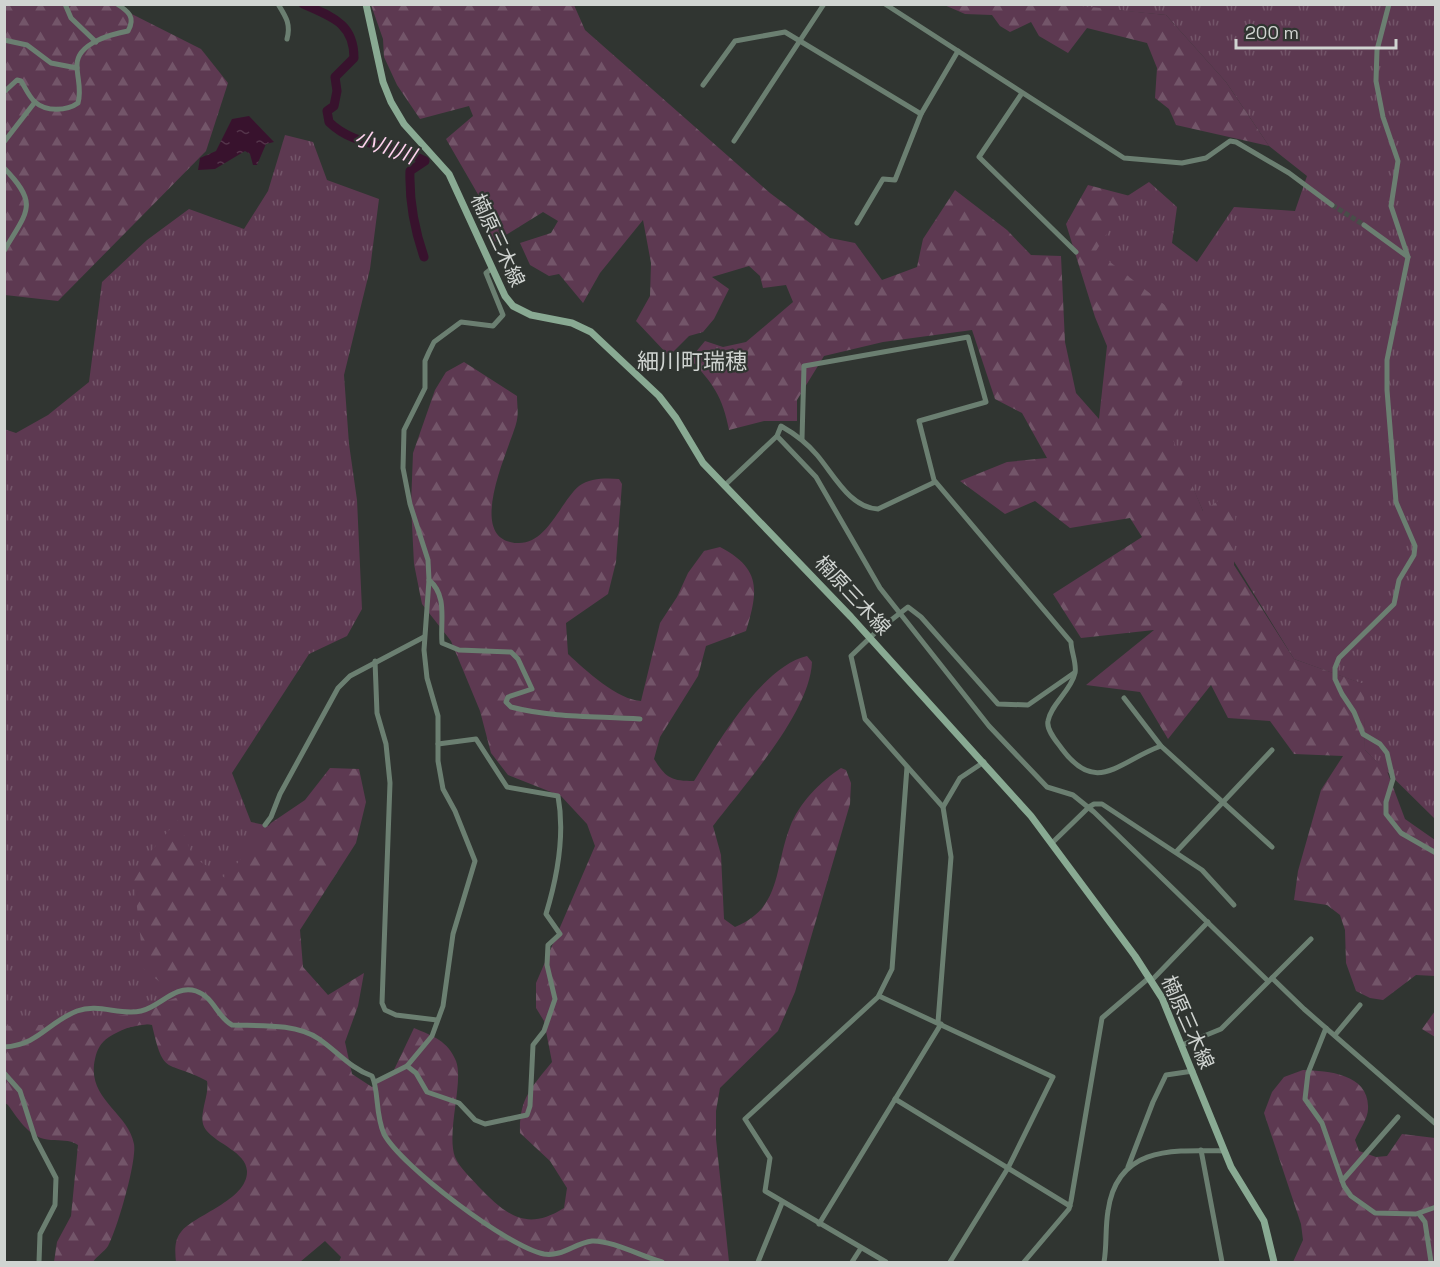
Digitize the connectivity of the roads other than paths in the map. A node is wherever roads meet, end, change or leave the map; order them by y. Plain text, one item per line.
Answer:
1 (65, 4) edge
2 (117, 4) edge
3 (278, 4) edge
4 (366, 4) edge
5 (824, 4) edge
6 (885, 4) edge
7 (1389, 4) edge
8 (287, 39) dead end
9 (4, 40) edge
10 (800, 41) junction
11 (96, 42) junction
12 (957, 51) junction
13 (77, 68) junction
14 (703, 85) dead end
15 (4, 92) edge
16 (1022, 93) junction
17 (35, 102) junction
18 (921, 114) junction
19 (734, 141) dead end
20 (4, 142) edge
21 (4, 168) edge
22 (1332, 205) tunnel mouth
23 (857, 223) dead end
24 (1364, 225) tunnel mouth
25 (4, 251) edge
26 (1076, 252) dead end
27 (1408, 257) junction
28 (491, 269) junction
29 (777, 436) junction
30 (802, 440) junction
31 (935, 482) junction
32 (724, 486) junction
33 (429, 580) junction
34 (900, 612) junction
35 (424, 637) junction
36 (870, 638) junction
37 (375, 661) junction
38 (1075, 672) junction
39 (1124, 698) dead end
40 (640, 719) dead end
41 (438, 744) junction
42 (1161, 746) junction
43 (1272, 750) dead end
44 (984, 762) junction
45 (907, 767) junction
46 (1222, 802) junction
47 (943, 807) junction
48 (1089, 807) junction
49 (265, 825) dead end
50 (1052, 843) junction
51 (1272, 847) dead end
52 (1176, 852) junction
53 (1436, 853) edge
54 (1234, 905) dead end
55 (1208, 922) junction
56 (1311, 939) dead end
57 (1151, 979) junction
58 (1270, 980) junction
59 (879, 996) junction
60 (1360, 1005) dead end
61 (437, 1020) junction
62 (939, 1023) junction
63 (1326, 1028) junction
64 (1335, 1035) junction
65 (1182, 1044) junction
66 (4, 1047) edge
67 (407, 1066) junction
68 (1192, 1071) junction
69 (4, 1073) edge
70 (375, 1082) junction
71 (895, 1099) junction
72 (1436, 1113) edge
73 (1398, 1117) dead end
74 (1430, 1119) junction
75 (1436, 1124) edge
76 (1201, 1150) junction
77 (1225, 1151) junction
78 (1008, 1168) junction
79 (1127, 1169) junction
80 (1342, 1181) junction
81 (782, 1203) junction
82 (1070, 1206) junction
83 (1436, 1206) edge
84 (1419, 1214) junction
85 (819, 1224) junction
86 (861, 1248) junction
87 (1436, 1260) edge
88 (1430, 1262) edge
89 (39, 1263) edge
90 (662, 1263) edge
91 (758, 1263) edge
92 (852, 1263) edge
93 (886, 1263) edge
94 (950, 1263) edge
95 (1024, 1263) edge
96 (1104, 1263) edge
97 (1222, 1263) edge
98 (1274, 1263) edge

1 - 11 street
2 - 11 street
3 - 8 street
4 - 28 main road, 楠原三木線
5 - 10 street
6 - 12 street
7 - 27 street
9 - 13 street
10 - 14 street
10 - 18 street
10 - 19 street
11 - 13 street
12 - 16 street
12 - 18 street
13 - 17 street
15 - 17 street
16 - 22 street
16 - 26 street
17 - 20 street
18 - 23 street
21 - 25 street
24 - 27 street
27 - 53 street
28 - 32 main road, 楠原三木線
28 - 33 street
29 - 30 street
29 - 32 street
29 - 34 street
30 - 31 street
30 - 31 street
31 - 38 street
32 - 36 main road, 楠原三木線
33 - 35 street
33 - 40 street
34 - 36 street
34 - 38 street
34 - 48 street
35 - 37 street
35 - 41 street
36 - 44 main road, 楠原三木線
36 - 45 street
37 - 49 street
37 - 61 street
38 - 42 street
39 - 42 street
41 - 61 street
41 - 67 street
42 - 46 street
43 - 46 street
44 - 47 street
44 - 50 main road, 楠原三木線
45 - 47 street
45 - 59 street
46 - 51 street
46 - 52 street
47 - 62 street
48 - 50 street
48 - 52 street
48 - 55 street
50 - 57 main road, 楠原三木線
52 - 54 street
55 - 57 street
55 - 58 street
56 - 58 street
57 - 65 main road, 楠原三木線
57 - 82 street
58 - 63 street
58 - 65 street
59 - 62 street
59 - 81 street
60 - 64 street
61 - 67 street
62 - 71 street
62 - 78 street
63 - 64 street
63 - 80 street
64 - 74 street
65 - 68 main road, 楠原三木線
66 - 70 street
67 - 70 street
68 - 77 main road, 楠原三木線
68 - 79 street
69 - 89 street
70 - 90 street
71 - 78 street
71 - 85 street
72 - 74 street
73 - 80 street
74 - 75 street
76 - 77 street
76 - 79 street
76 - 97 street
77 - 98 main road, 楠原三木線
78 - 82 street
78 - 94 street
79 - 96 street
80 - 84 street
81 - 85 street
81 - 91 street
82 - 95 street
83 - 84 street
84 - 88 street
85 - 86 street
86 - 92 street
86 - 93 street
87 - 88 street

